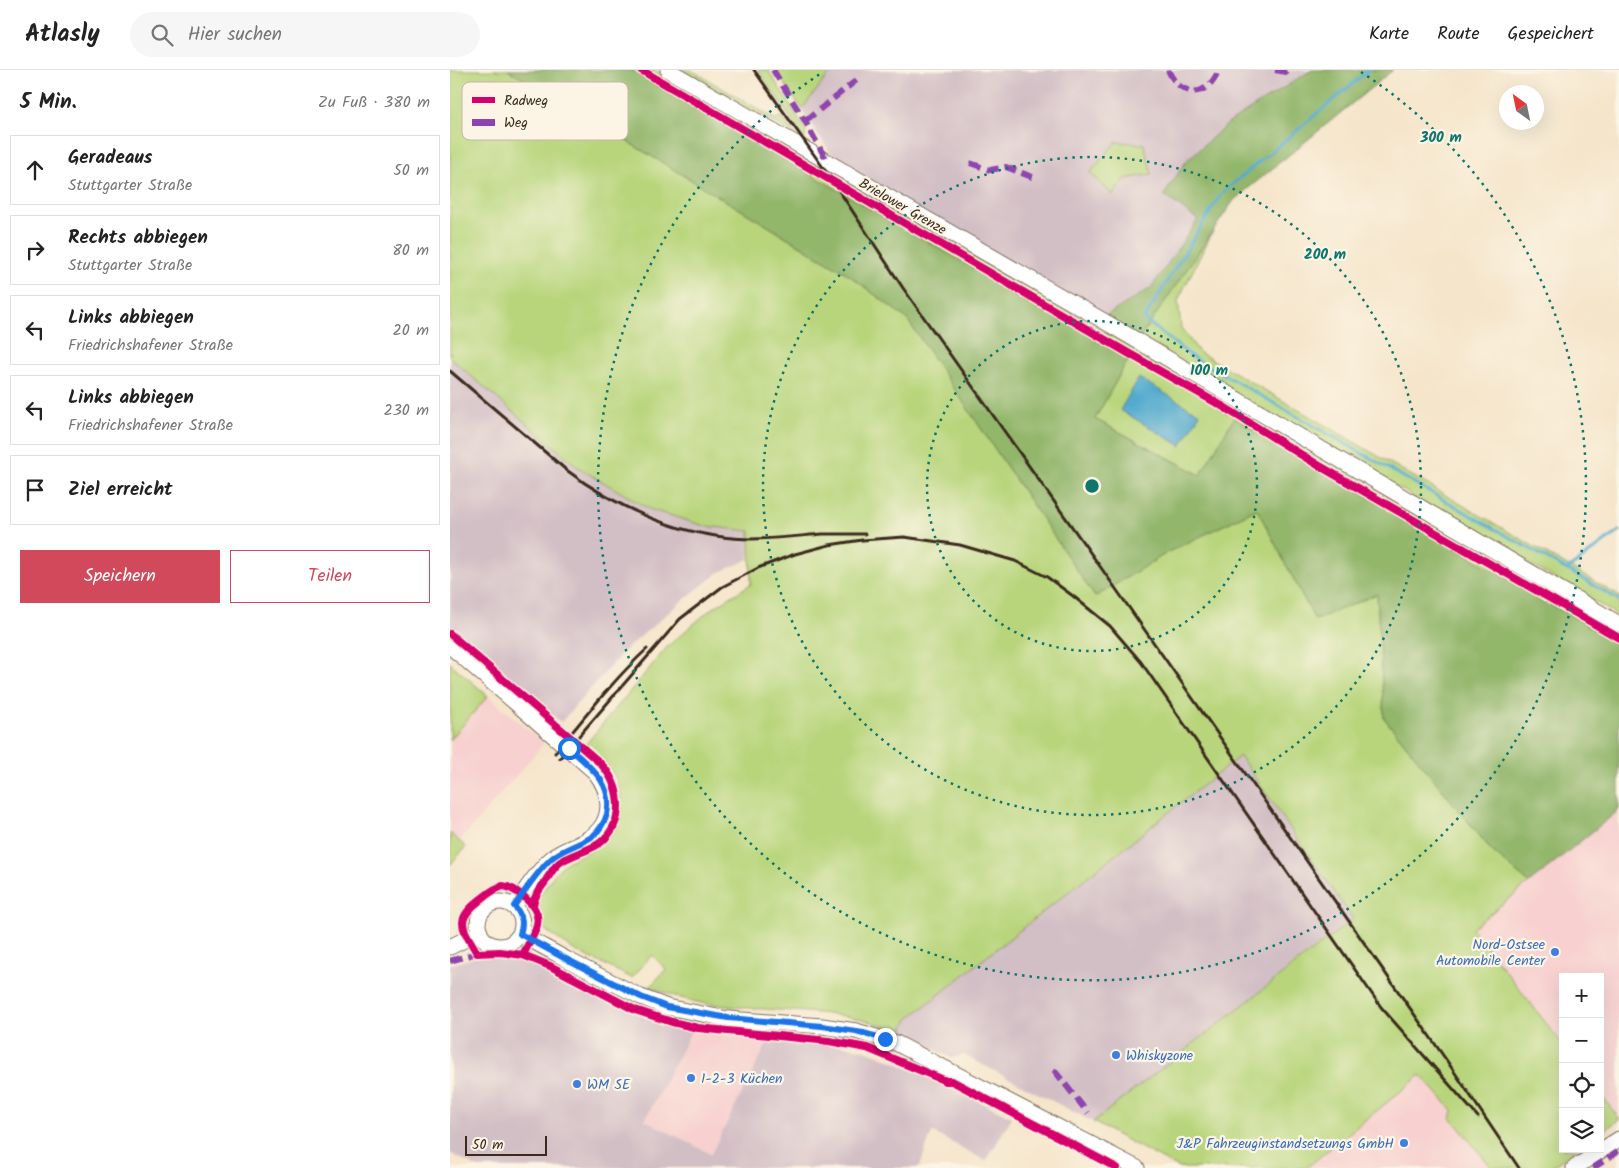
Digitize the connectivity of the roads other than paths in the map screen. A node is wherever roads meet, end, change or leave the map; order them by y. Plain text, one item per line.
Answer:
1 (668, 70) edge
2 (1619, 624) edge
3 (450, 646) edge
4 (514, 906) junction
5 (480, 932) junction
6 (520, 934) junction
7 (450, 947) edge
8 (1619, 1139) edge
9 (1137, 1168) edge
10 (1574, 1168) edge

1 - 2 street, Brielower Grenze
3 - 4 street
4 - 5 street
4 - 6 street
5 - 6 street
5 - 7 street
6 - 9 street
8 - 10 street

